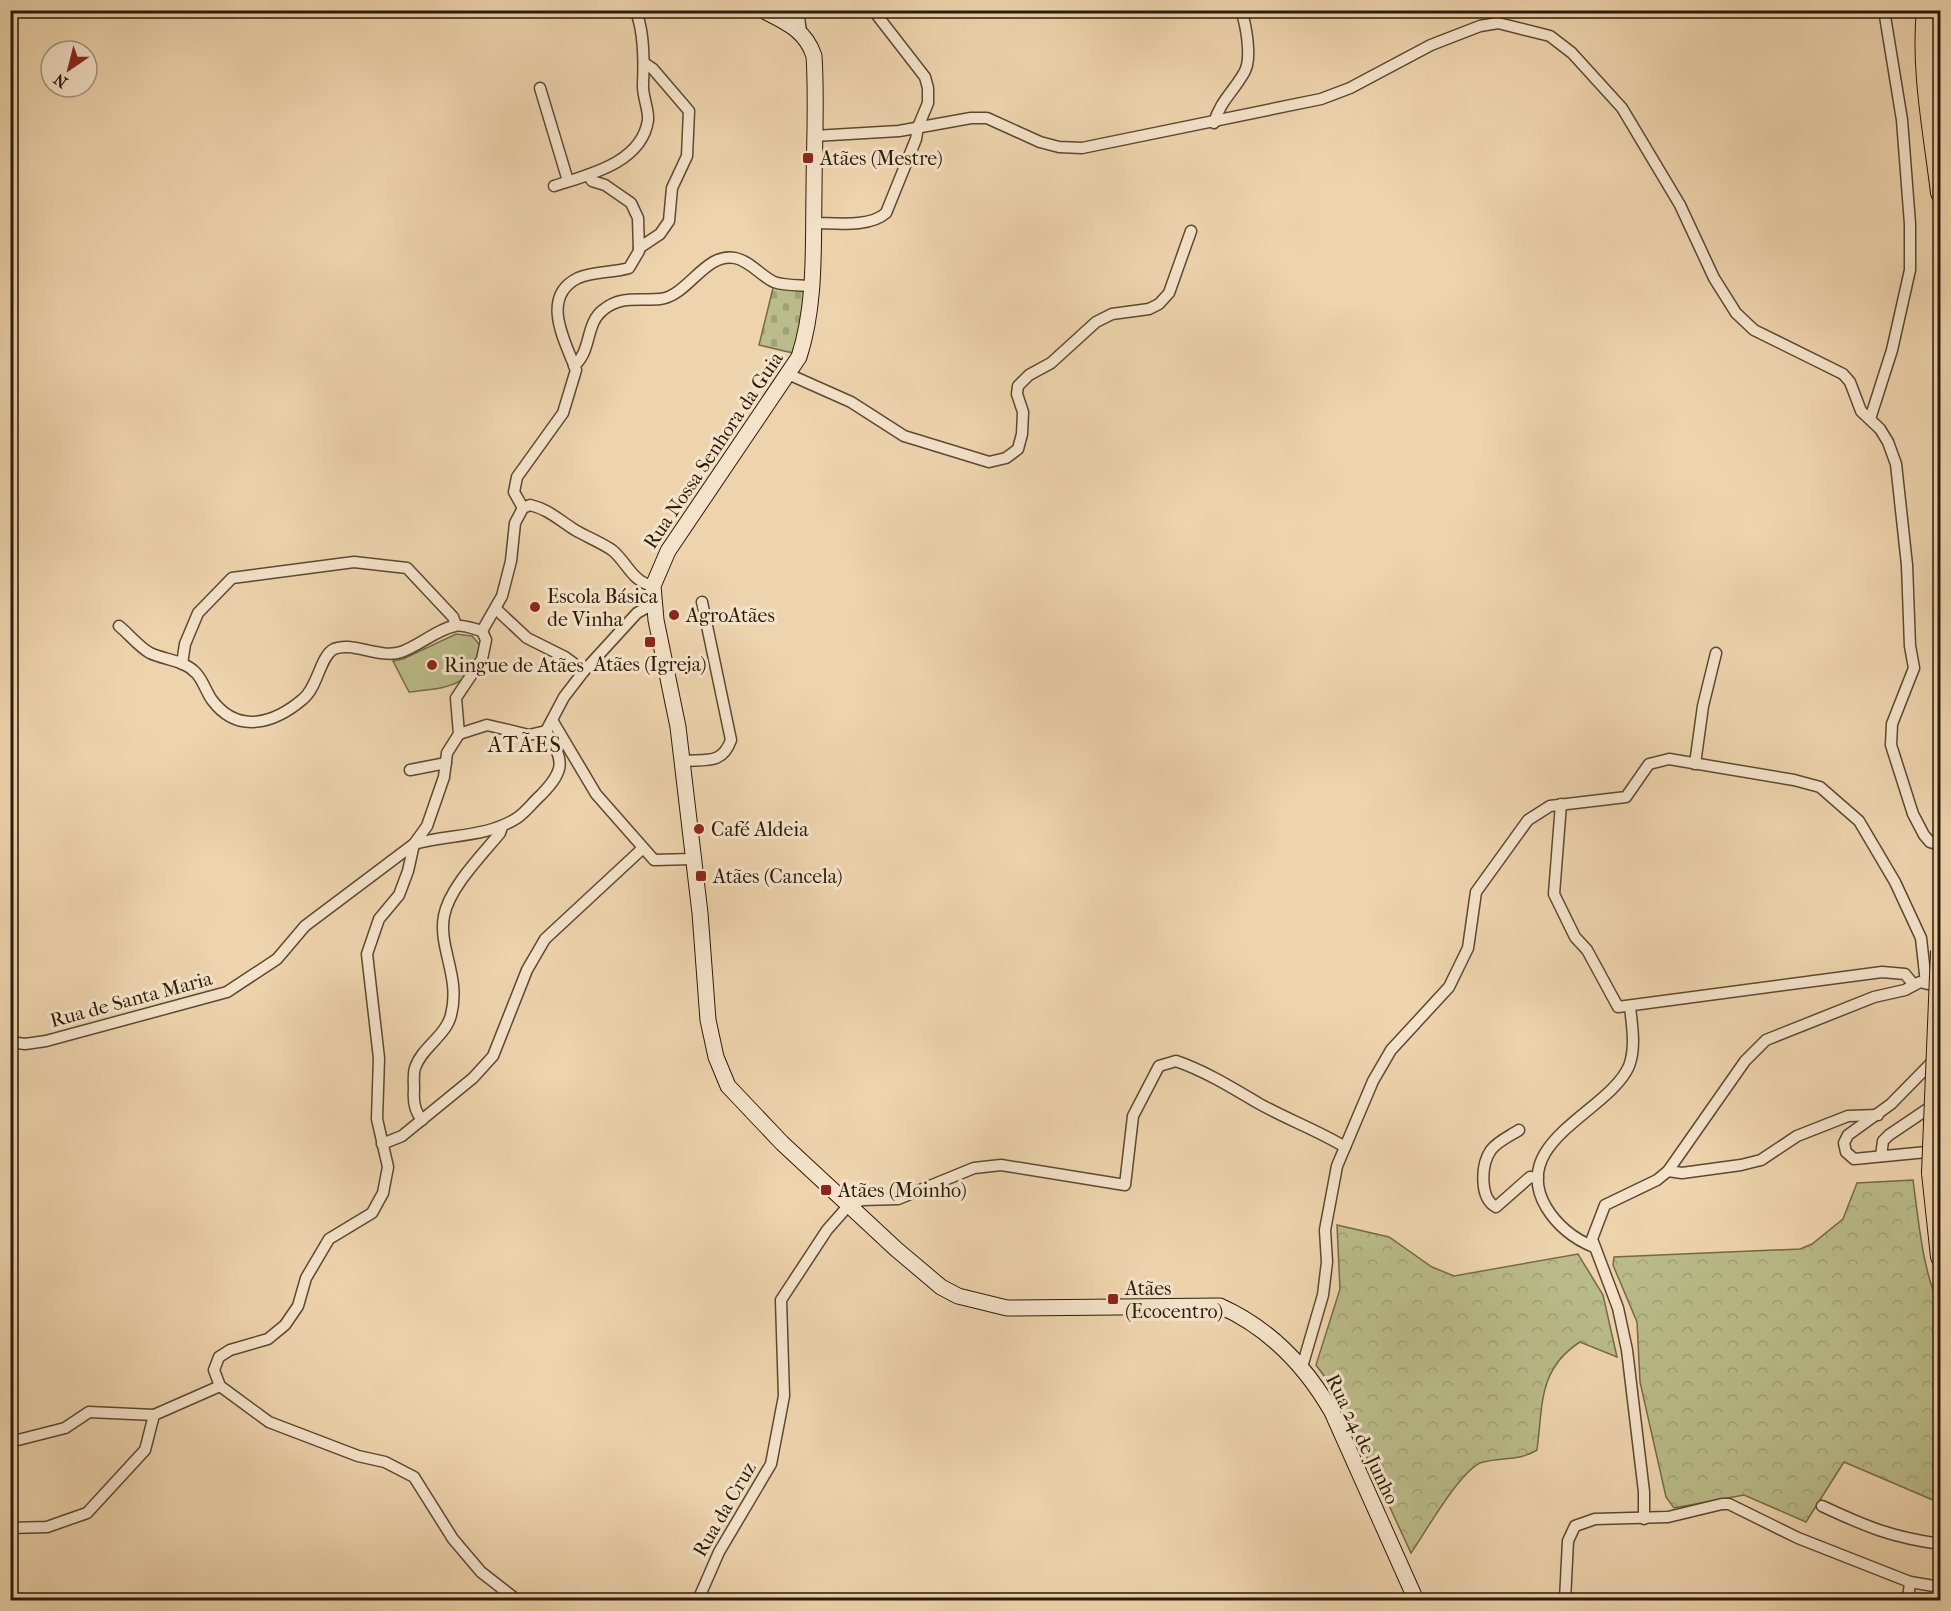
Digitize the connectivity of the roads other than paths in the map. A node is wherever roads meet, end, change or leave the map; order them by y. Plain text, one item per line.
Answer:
1 (635, 10) edge
2 (762, 10) edge
3 (798, 10) edge
4 (873, 10) edge
5 (1241, 10) edge
6 (1884, 10) edge
7 (1926, 10) edge
8 (1935, 10) edge
9 (801, 32) junction
10 (644, 63) junction
11 (540, 88) dead end
12 (1214, 123) junction
13 (918, 127) junction
14 (814, 136) junction
15 (1941, 143) edge
16 (588, 175) junction
17 (568, 181) junction
18 (554, 186) dead end
19 (1941, 193) edge
20 (813, 223) junction
21 (1191, 231) dead end
22 (639, 248) junction
23 (811, 286) junction
24 (574, 366) junction
25 (788, 374) junction
26 (1870, 419) junction
27 (523, 508) junction
28 (653, 586) junction
29 (702, 602) dead end
30 (655, 603) junction
31 (496, 609) junction
32 (456, 625) junction
33 (119, 626) dead end
34 (482, 631) junction
35 (1716, 653) dead end
36 (182, 664) junction
37 (584, 671) junction
38 (549, 726) junction
39 (459, 734) junction
40 (682, 761) junction
41 (446, 763) junction
42 (1695, 764) junction
43 (410, 770) dead end
44 (1561, 804) junction
45 (502, 826) junction
46 (414, 844) junction
47 (1941, 845) edge
48 (642, 849) junction
49 (692, 859) junction
50 (1941, 951) edge
51 (1926, 983) junction
52 (1914, 985) junction
53 (1941, 987) edge
54 (1630, 1007) junction
55 (10, 1042) edge
56 (1941, 1054) edge
57 (1941, 1100) edge
58 (1878, 1115) junction
59 (422, 1120) junction
60 (1519, 1130) dead end
61 (382, 1144) junction
62 (1345, 1147) junction
63 (1941, 1150) edge
64 (1881, 1156) junction
65 (1668, 1171) junction
66 (1538, 1178) junction
67 (849, 1205) junction
68 (1594, 1247) junction
69 (1941, 1257) edge
70 (1302, 1367) junction
71 (220, 1386) junction
72 (154, 1415) junction
73 (10, 1442) edge
74 (1822, 1506) dead end
75 (1644, 1519) junction
76 (10, 1528) edge
77 (1941, 1544) edge
78 (1910, 1582) junction
79 (1941, 1587) edge
80 (517, 1600) edge
81 (698, 1600) edge
82 (1416, 1600) edge
83 (1565, 1600) edge
84 (1908, 1600) edge

1 - 10 street
2 - 9 main road
3 - 9 street
4 - 13 street
5 - 12 street
6 - 26 street
7 - 19 highway
8 - 15 highway
9 - 14 main road, Rua Nossa Senhora da Guia
10 - 16 street
10 - 22 street
11 - 17 street
12 - 13 street
12 - 26 street
13 - 14 street
13 - 20 street
14 - 20 main road, Rua Nossa Senhora da Guia
16 - 17 street
16 - 22 street
17 - 18 street
20 - 23 main road, Rua Nossa Senhora da Guia
21 - 25 street
22 - 24 street
23 - 24 street
23 - 25 main road, Rua Nossa Senhora da Guia
24 - 27 street
25 - 28 main road, Rua Nossa Senhora da Guia
26 - 47 street
27 - 28 street
27 - 31 street
28 - 30 main road, Rua Nossa Senhora da Guia
29 - 40 street
30 - 37 street
30 - 40 main road, Rua Nossa Senhora da Guia
31 - 34 street
31 - 37 street
32 - 34 street
32 - 36 street
32 - 36 street
33 - 36 street
34 - 39 street
35 - 42 street
37 - 38 street
38 - 39 street
38 - 45 street, Rua de Santa Maria
38 - 48 street
39 - 41 street
40 - 49 main road, Rua Nossa Senhora da Guia
41 - 43 street
41 - 46 street
42 - 44 street
42 - 51 street
44 - 54 street
44 - 62 street
45 - 46 street, Rua de Santa Maria
45 - 59 street
46 - 55 street, Rua de Santa Maria
46 - 61 street
48 - 49 street
48 - 59 street
49 - 67 main road, Rua Nossa Senhora da Guia
50 - 69 highway, bridge
51 - 52 street
51 - 53 street
52 - 54 street
52 - 65 street
54 - 66 street
56 - 58 street
57 - 64 street
58 - 64 street
58 - 65 street
59 - 61 street
60 - 66 street
61 - 71 street
62 - 67 street
62 - 70 street
63 - 64 street
65 - 68 street
66 - 68 street
67 - 70 main road, Rua 24 de Junho
67 - 81 street, Rua da Cruz
68 - 75 street
70 - 82 main road, Rua 24 de Junho
71 - 72 street
71 - 80 street
72 - 73 street
72 - 76 street
74 - 77 street
75 - 78 street
75 - 83 street
78 - 79 street
78 - 84 street

